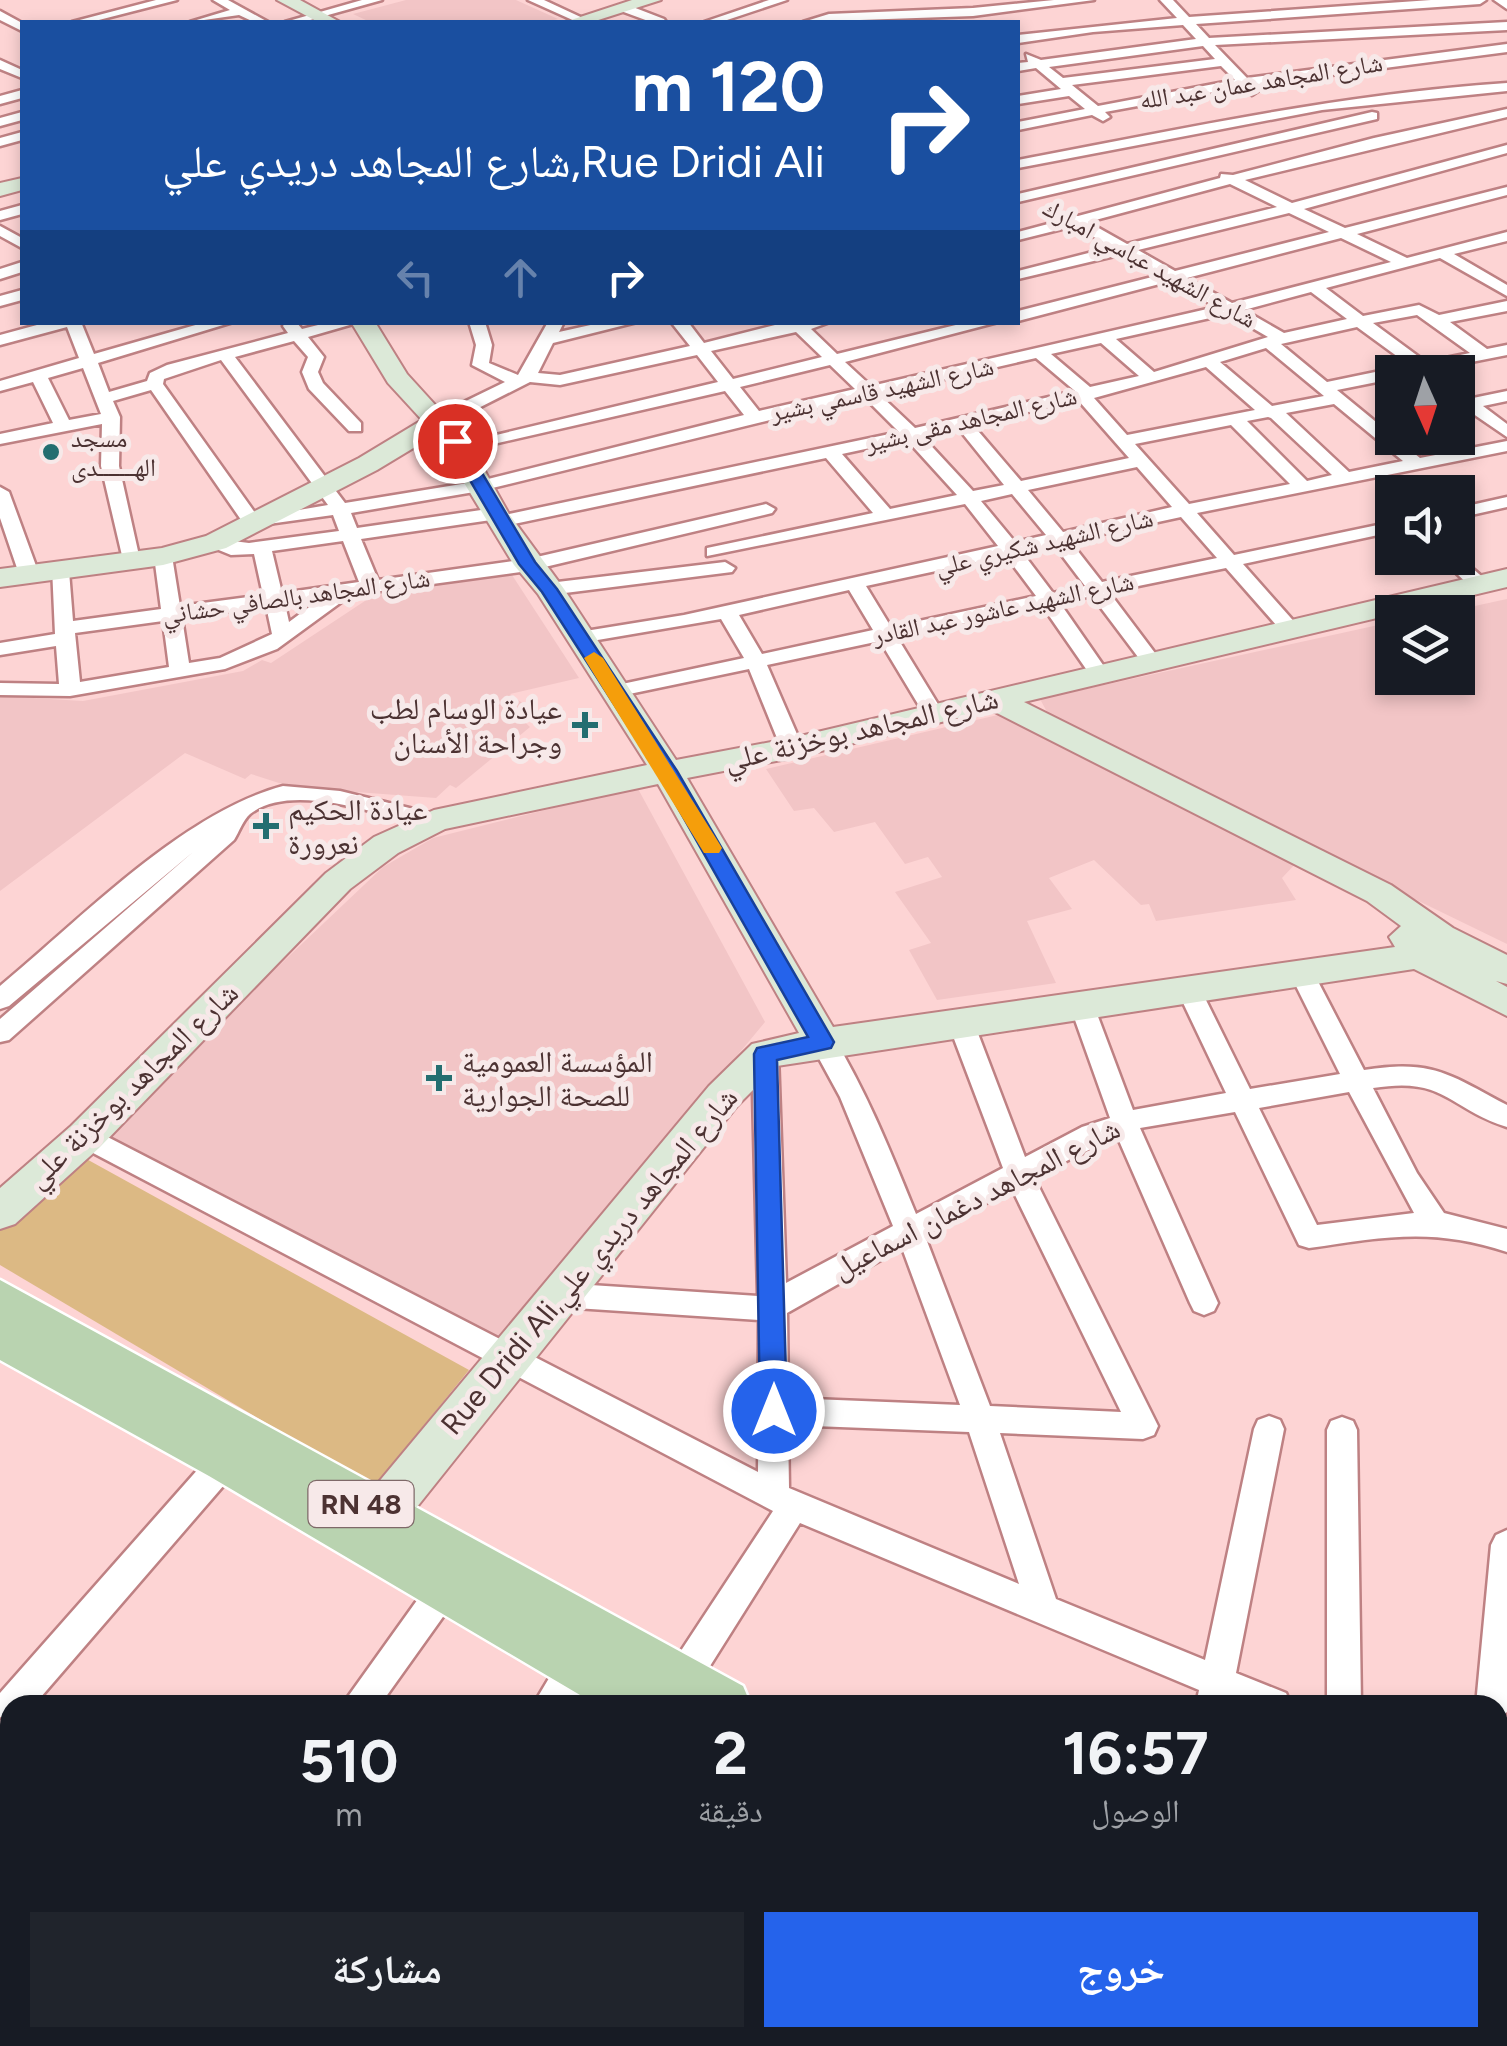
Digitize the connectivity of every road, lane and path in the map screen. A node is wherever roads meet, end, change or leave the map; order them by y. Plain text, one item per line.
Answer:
1 (86, 0) edge
2 (171, 0) edge
3 (218, 0) edge
4 (269, 0) edge
5 (286, 0) edge
6 (376, 0) edge
7 (534, 0) edge
8 (652, 0) edge
9 (782, 0) edge
10 (845, 0) edge
11 (964, 0) edge
12 (1088, 0) edge
13 (1166, 0) edge
14 (1325, 0) edge
15 (1480, 0) edge
16 (1500, 0) edge
17 (1064, 1) edge
18 (1459, 1) edge
19 (139, 3) edge
20 (628, 4) edge
21 (1402, 4) edge
22 (1507, 5) edge
23 (240, 11) junction
24 (973, 12) junction
25 (1337, 12) junction
26 (112, 14) junction
27 (158, 14) dead end
28 (869, 19) edge
29 (86, 20) edge
30 (123, 20) edge
31 (204, 20) edge
32 (258, 20) edge
33 (312, 20) edge
34 (576, 20) edge
35 (656, 20) edge
36 (717, 20) edge
37 (982, 20) edge
38 (1186, 22) junction
39 (1507, 26) edge
40 (1490, 27) junction
41 (1093, 28) junction
42 (1360, 35) junction
43 (1020, 39) edge
44 (1204, 42) junction
45 (1507, 48) edge
46 (1020, 50) edge
47 (1116, 51) junction
48 (1388, 60) junction
49 (1038, 64) junction
50 (1225, 65) junction
51 (1020, 67) edge
52 (1344, 67) junction
53 (1137, 72) junction
54 (1242, 82) junction
55 (1068, 87) junction
56 (1507, 87) edge
57 (1427, 91) junction
58 (1020, 99) edge
59 (1446, 102) junction
60 (1094, 110) junction
61 (1507, 113) edge
62 (1281, 114) junction
63 (1473, 118) junction
64 (1449, 124) junction
65 (1020, 126) edge
66 (1305, 130) junction
67 (1133, 140) junction
68 (1374, 142) junction
69 (1020, 144) edge
70 (1507, 149) edge
71 (1336, 152) junction
72 (1043, 160) junction
73 (1178, 160) junction
74 (1020, 164) edge
75 (1429, 170) junction
76 (1231, 179) junction
77 (1087, 182) junction
78 (1102, 190) dead end
79 (1507, 191) edge
80 (1021, 195) edge
81 (1118, 198) dead end
82 (1044, 204) dead end
83 (1134, 206) junction
84 (1294, 207) junction
85 (1060, 212) dead end
86 (1151, 215) dead end
87 (1076, 221) junction
88 (1168, 225) dead end
89 (1185, 234) junction
90 (1350, 234) junction
91 (1020, 235) edge
92 (1507, 236) edge
93 (1128, 248) junction
94 (1443, 254) junction
95 (1406, 263) junction
96 (1507, 266) edge
97 (1476, 272) junction
98 (1020, 275) edge
99 (1179, 277) junction
100 (1314, 287) junction
101 (1507, 291) edge
102 (1507, 306) edge
103 (1233, 308) junction
104 (1020, 316) edge
105 (1437, 320) junction
106 (1361, 321) junction
107 (59, 325) edge
108 (72, 325) edge
109 (161, 325) edge
110 (214, 325) edge
111 (327, 325) edge
112 (365, 325) edge
113 (478, 325) edge
114 (598, 325) edge
115 (681, 325) edge
116 (798, 325) edge
117 (293, 329) edge
118 (553, 331) edge
119 (168, 338) junction
120 (1106, 338) junction
121 (0, 340) edge
122 (990, 340) edge
123 (1276, 340) junction
124 (701, 350) junction
125 (1507, 350) edge
126 (224, 354) junction
127 (1042, 354) junction
128 (1406, 355) edge
129 (1484, 355) junction
130 (1475, 357) edge
131 (90, 360) junction
132 (834, 360) junction
133 (1209, 361) junction
134 (182, 366) junction
135 (38, 375) junction
136 (1151, 378) junction
137 (1375, 379) edge
138 (524, 380) junction
139 (154, 384) junction
140 (728, 384) junction
141 (0, 386) edge
142 (1086, 392) junction
143 (1332, 392) junction
144 (867, 394) junction
145 (1507, 396) edge
146 (105, 398) junction
147 (1475, 400) edge
148 (1475, 411) edge
149 (1268, 412) junction
150 (111, 417) junction
151 (756, 417) junction
152 (1235, 419) junction
153 (439, 420) junction
154 (962, 422) junction
155 (1375, 425) edge
156 (63, 426) junction
157 (1372, 426) junction
158 (355, 427) dead end
159 (1507, 432) edge
160 (908, 435) junction
161 (0, 438) edge
162 (1124, 441) junction
163 (1507, 446) edge
164 (460, 449) junction
165 (831, 452) junction
166 (1141, 461) junction
167 (368, 464) junction
168 (1417, 464) junction
169 (1345, 478) junction
170 (480, 486) junction
171 (1016, 486) junction
172 (1302, 486) junction
173 (752, 490) junction
174 (0, 492) edge
175 (969, 497) junction
176 (331, 498) junction
177 (1507, 502) edge
178 (1475, 509) edge
179 (1186, 510) junction
180 (885, 515) junction
181 (498, 517) junction
182 (697, 525) junction
183 (265, 530) junction
184 (1375, 530) edge
185 (352, 535) junction
186 (788, 536) junction
187 (1059, 540) junction
188 (1010, 550) junction
189 (163, 556) junction
190 (131, 560) junction
191 (1231, 560) junction
192 (528, 564) junction
193 (59, 571) junction
194 (29, 574) junction
195 (0, 578) edge
196 (733, 580) junction
197 (1493, 581) edge
198 (855, 584) junction
199 (370, 585) junction
200 (348, 588) junction
201 (1096, 588) junction
202 (548, 589) junction
203 (272, 598) junction
204 (1048, 598) junction
205 (172, 612) junction
206 (727, 612) junction
207 (1291, 630) junction
208 (886, 632) junction
209 (65, 633) junction
210 (282, 636) junction
211 (580, 637) junction
212 (0, 648) edge
213 (755, 660) junction
214 (1151, 661) junction
215 (180, 670) junction
216 (1100, 674) junction
217 (0, 689) edge
218 (70, 690) junction
219 (615, 691) junction
220 (995, 700) junction
221 (934, 714) junction
222 (792, 748) junction
223 (667, 771) junction
224 (434, 821) junction
225 (1430, 946) junction
226 (54, 970) junction
227 (1507, 971) edge
228 (1302, 972) junction
229 (1188, 988) junction
230 (0, 1000) edge
231 (1507, 1003) edge
232 (1082, 1006) junction
233 (962, 1023) junction
234 (0, 1033) edge
235 (823, 1042) junction
236 (766, 1054) junction
237 (1360, 1082) junction
238 (1242, 1098) junction
239 (1507, 1117) edge
240 (1124, 1121) junction
241 (85, 1137) junction
242 (1019, 1175) junction
243 (0, 1212) edge
244 (1436, 1224) junction
245 (908, 1229) junction
246 (1507, 1241) edge
247 (560, 1295) junction
248 (0, 1300) edge
249 (1204, 1303) dead end
250 (773, 1309) junction
251 (0, 1336) edge
252 (504, 1359) junction
253 (774, 1411) junction
254 (982, 1422) junction
255 (1269, 1429) dead end
256 (1342, 1430) dead end
257 (226, 1460) junction
258 (784, 1500) junction
259 (370, 1528) junction
260 (1507, 1545) edge
261 (444, 1588) junction
262 (1044, 1611) junction
263 (1503, 1646) edge
264 (563, 1685) edge
265 (664, 1693) edge
266 (1216, 1693) edge
267 (21, 1695) edge
268 (366, 1695) edge
269 (1344, 1695) edge
270 (1495, 1695) edge

1 - 26 street
2 - 19 street
3 - 23 street
4 - 33 street
5 - 33 street
6 - 33 street
7 - 34 street
8 - 20 street
9 - 36 street
10 - 28 street
11 - 24 street
12 - 17 street
13 - 38 street
14 - 25 street
15 - 18 street
16 - 22 street
17 - 24 street
17 - 41 street
18 - 21 street
18 - 40 street
19 - 26 street
19 - 27 street
20 - 34 street
20 - 35 street
21 - 25 street
23 - 31 street
23 - 32 street
24 - 28 street
24 - 37 street
25 - 38 street
25 - 42 street
26 - 29 street
26 - 30 street
38 - 41 street
38 - 44 street
39 - 40 street
40 - 42 street
41 - 43 street
41 - 47 street
42 - 44 street
42 - 48 street
44 - 47 street
44 - 50 street
45 - 48 street, شارع المجاهد عمان عبد الله
46 - 49 street
47 - 49 street
47 - 53 street
48 - 52 street, شارع المجاهد عمان عبد الله
48 - 57 street
49 - 51 street
49 - 55 street
50 - 52 street
50 - 53 street
50 - 54 street
52 - 54 street, شارع المجاهد عمان عبد الله
53 - 55 street
54 - 60 street, شارع المجاهد عمان عبد الله
54 - 62 street
55 - 58 street
55 - 60 street
56 - 57 street
57 - 59 street
57 - 62 street
59 - 63 street
59 - 66 street
60 - 65 street, شارع المجاهد عمان عبد الله
60 - 67 street
61 - 63 street
62 - 66 street
62 - 67 street
63 - 64 street
64 - 68 street
64 - 70 street
66 - 71 street
66 - 73 street
67 - 72 street
67 - 73 street
68 - 71 street
68 - 75 street
69 - 72 street
70 - 75 street
71 - 76 street
72 - 74 street
72 - 77 street
73 - 76 street
73 - 77 street
75 - 84 street
76 - 83 street
76 - 84 street
77 - 78 street
77 - 80 street
79 - 90 street
80 - 82 street, شارع الشهيد عباسي امبارك
81 - 83 street
83 - 86 street
83 - 87 street
84 - 89 street
84 - 90 street
85 - 87 street, شارع الشهيد عباسي امبارك
87 - 91 street
87 - 93 street, شارع الشهيد عباسي امبارك
88 - 89 street
89 - 93 street
90 - 95 street
90 - 99 street
92 - 94 street, شارع الشهيد قاسمي بشير
93 - 98 street
93 - 99 street, شارع الشهيد عباسي امبارك
94 - 95 street, شارع الشهيد قاسمي بشير
94 - 97 street
95 - 100 street, شارع الشهيد قاسمي بشير
96 - 97 street
97 - 101 street
99 - 103 street, شارع الشهيد عباسي امبارك
99 - 104 street
100 - 103 street, شارع الشهيد قاسمي بشير
100 - 106 street
102 - 105 street
103 - 120 street, شارع الشهيد قاسمي بشير
103 - 123 street, شارع الشهيد عباسي امبارك
105 - 106 street, شارع المجاهد مقى بشير
105 - 129 street
106 - 123 street, شارع المجاهد مقى بشير
106 - 128 street
107 - 121 street
108 - 131 street
109 - 119 street
110 - 119 street
111 - 117 street
112 - 153 street
113 - 138 street
114 - 118 street
115 - 124 street
116 - 124 street
116 - 132 street
117 - 126 street
117 - 158 street
118 - 138 street
119 - 131 street
119 - 134 street
120 - 127 street, شارع الشهيد قاسمي بشير
120 - 136 street
122 - 127 street, شارع الشهيد قاسمي بشير
122 - 132 street
122 - 144 street, شارع الشهيد قاسمي بشير
123 - 133 street, شارع المجاهد مقى بشير
123 - 143 street, شارع الشهيد عباسي امبارك
124 - 138 street
124 - 140 street
125 - 129 street
126 - 134 street
126 - 176 street
127 - 142 street
129 - 130 street
131 - 135 street
131 - 146 street
132 - 140 street
132 - 144 street
133 - 136 street, شارع المجاهد مقى بشير
133 - 149 street
134 - 139 street
135 - 141 street
135 - 156 street
136 - 142 street, شارع المجاهد مقى بشير
137 - 143 street
138 - 153 street
139 - 146 street
139 - 183 street
140 - 151 street
140 - 164 street
142 - 154 street, شارع المجاهد مقى بشير
142 - 162 street
143 - 149 street
143 - 157 street, شارع الشهيد عباسي امبارك
144 - 151 street, شارع الشهيد قاسمي بشير
144 - 160 street
145 - 147 street
146 - 150 street
148 - 159 street
149 - 152 street
149 - 169 street
150 - 156 street
150 - 190 street
151 - 170 street, شارع الشهيد قاسمي بشير
152 - 162 street
152 - 172 street
153 - 164 street
153 - 167 street
154 - 160 street, شارع المجاهد مقى بشير
154 - 171 street
155 - 157 street
156 - 161 street
157 - 168 street, شارع الشهيد عباسي امبارك
160 - 165 street, شارع المجاهد مقى بشير
160 - 175 street
162 - 166 street
163 - 168 street, شارع الشهيد شكيري علي
164 - 167 street
164 - 170 street
165 - 173 street, شارع المجاهد مقى بشير
165 - 180 street
166 - 171 street
166 - 179 street
167 - 176 street
168 - 169 street, شارع الشهيد شكيري علي
169 - 172 street, شارع الشهيد شكيري علي
170 - 176 street, شارع الشهيد قاسمي بشير
170 - 181 street
171 - 175 street
171 - 187 street
172 - 179 street, شارع الشهيد شكيري علي
173 - 181 street, شارع المجاهد مقى بشير
173 - 182 street, شارع المجاهد بالصافي حشاني
173 - 186 street
174 - 194 street
175 - 180 street
175 - 188 street
176 - 183 street
176 - 185 street
177 - 178 street
179 - 187 street, شارع الشهيد شكيري علي
179 - 191 street
180 - 186 street
181 - 185 street, شارع المجاهد مقى بشير
181 - 192 street
182 - 192 street, شارع المجاهد بالصافي حشاني
182 - 196 street
183 - 185 street, شارع المجاهد مقى بشير
183 - 189 street
183 - 203 street
184 - 191 street, شارع الشهيد عاشور عبد القادر
185 - 199 street
186 - 196 street
187 - 188 street, شارع الشهيد شكيري علي
187 - 201 street
188 - 198 street, شارع الشهيد شكيري علي
188 - 204 street
189 - 190 street
189 - 205 street
190 - 193 street
191 - 201 street, شارع الشهيد عاشور عبد القادر
191 - 207 street
192 - 199 street, شارع المجاهد بالصافي حشاني
192 - 202 street
193 - 194 street
193 - 209 street
194 - 195 street
196 - 198 street, شارع الشهيد شكيري علي
196 - 202 street
196 - 206 street, شارع الشهيد شكيري علي
197 - 207 street, شارع المجاهد بوخزنة علي
198 - 208 street
199 - 200 street, شارع المجاهد بالصافي حشاني
200 - 203 street, شارع المجاهد بالصافي حشاني
200 - 210 street
201 - 204 street, شارع الشهيد عاشور عبد القادر
201 - 214 street
202 - 211 street
203 - 205 street, شارع المجاهد بالصافي حشاني
203 - 210 street
204 - 208 street, شارع الشهيد عاشور عبد القادر
204 - 216 street
205 - 209 street, شارع المجاهد بالصافي حشاني
205 - 215 street
206 - 211 street, شارع الشهيد شكيري علي
206 - 213 street
207 - 214 street, شارع المجاهد بوخزنة علي
208 - 213 street, شارع الشهيد عاشور عبد القادر
208 - 221 street
209 - 212 street, شارع المجاهد بالصافي حشاني
209 - 218 street
210 - 215 street
211 - 219 street
213 - 219 street, شارع الشهيد عاشور عبد القادر
213 - 222 street
214 - 216 street, شارع المجاهد بوخزنة علي
215 - 218 street
216 - 220 street, شارع المجاهد بوخزنة علي
217 - 218 street
219 - 223 street
220 - 221 street, شارع المجاهد بوخزنة علي
220 - 225 street
221 - 222 street, شارع المجاهد بوخزنة علي
222 - 223 street, شارع المجاهد بوخزنة علي
223 - 224 street, شارع المجاهد بوخزنة علي
223 - 235 street
224 - 226 street
224 - 241 street, شارع المجاهد بوخزنة علي
225 - 227 street
225 - 228 street
225 - 231 street
226 - 230 street
226 - 234 street
228 - 229 street
228 - 237 street
229 - 232 street
229 - 238 street
232 - 233 street
232 - 240 street
233 - 235 street
233 - 242 street
235 - 236 street
235 - 245 street
236 - 247 street, Rue Dridi Ali,شارع المجاهد دريدي علي
236 - 250 street
237 - 238 street, شارع المجاهد دغمان اسماعيل
237 - 239 street, شارع المجاهد دغمان اسماعيل
237 - 244 street
238 - 240 street, شارع المجاهد دغمان اسماعيل
238 - 244 street
240 - 242 street, شارع المجاهد دغمان اسماعيل
240 - 249 street
241 - 243 street, شارع المجاهد بوخزنة علي
241 - 252 street
242 - 245 street, شارع المجاهد دغمان اسماعيل
242 - 254 street
244 - 246 street
245 - 250 street, شارع المجاهد دغمان اسماعيل
245 - 254 street
247 - 250 street
247 - 252 street, Rue Dridi Ali,شارع المجاهد دريدي علي
248 - 259 main road, RN 48
250 - 253 street
251 - 257 main road, RN 48
252 - 258 street
252 - 259 street, Rue Dridi Ali,شارع المجاهد دريدي علي
253 - 254 street
253 - 258 street
254 - 262 street
255 - 266 street
256 - 269 street
257 - 259 main road, RN 48
257 - 267 street
258 - 262 street
258 - 265 street
259 - 261 main road, RN 48
259 - 265 main road, RN 48
260 - 263 street
261 - 264 main road, RN 48
261 - 268 street
262 - 266 street
263 - 270 street
264 - 265 main road, RN 48

